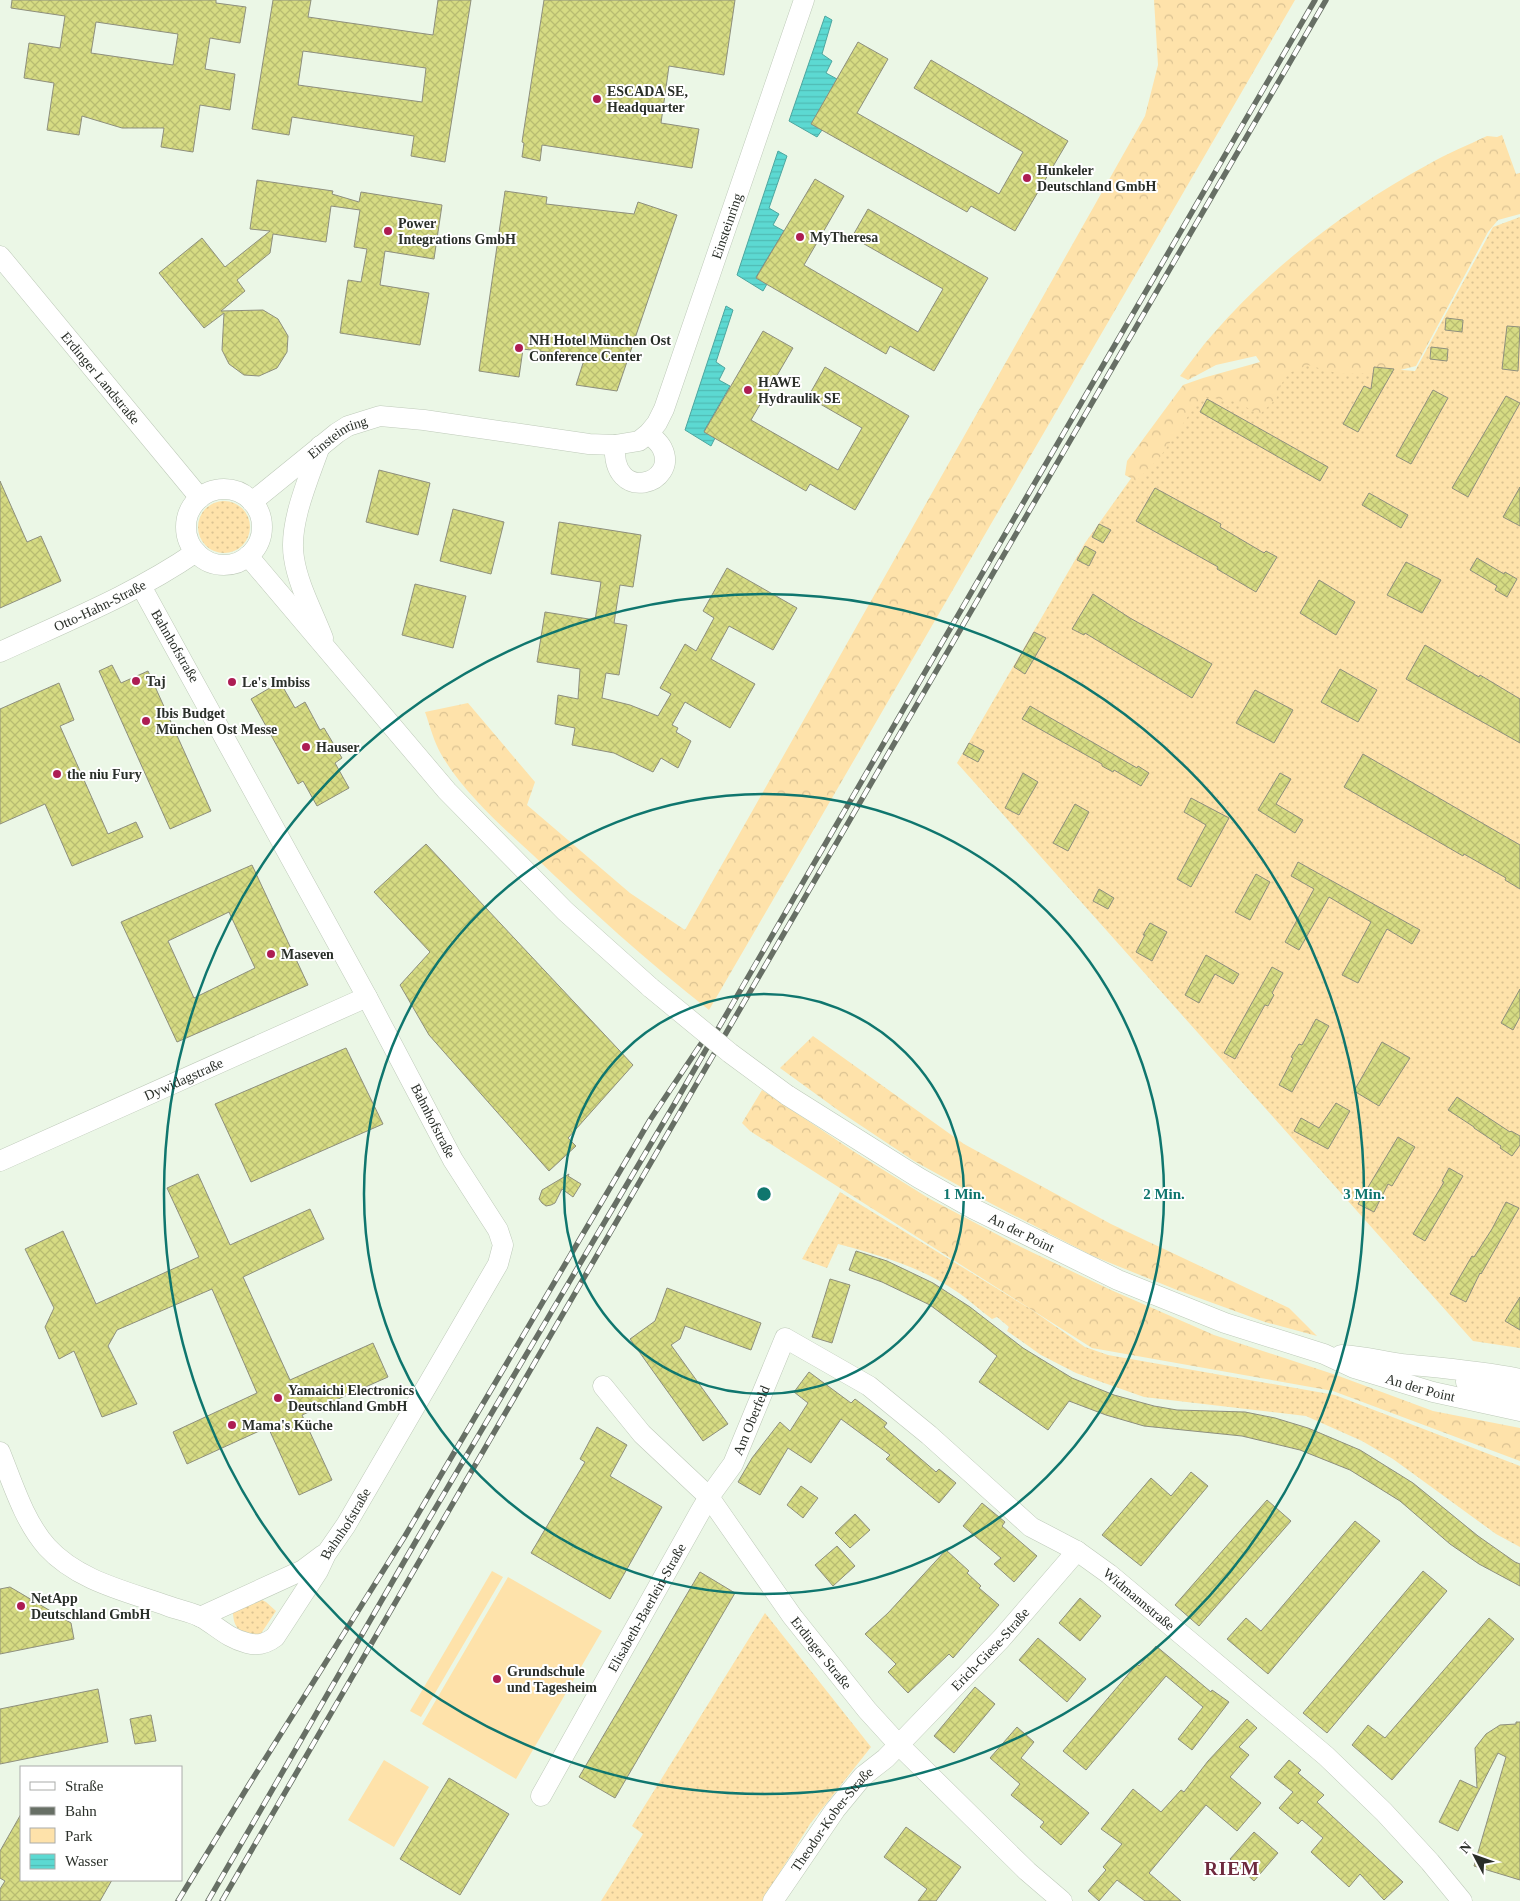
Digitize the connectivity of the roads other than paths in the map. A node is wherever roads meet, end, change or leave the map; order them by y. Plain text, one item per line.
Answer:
1 (800, 5) edge
2 (0, 256) edge
3 (649, 433) junction
4 (321, 445) junction
5 (615, 445) junction
6 (200, 498) junction
7 (252, 502) junction
8 (196, 552) junction
9 (248, 556) junction
10 (141, 586) junction
11 (328, 651) junction
12 (0, 652) edge
13 (367, 997) junction
14 (0, 1161) edge
15 (786, 1338) joint
16 (1324, 1354) junction
17 (1401, 1364) junction
18 (1520, 1379) edge
19 (603, 1386) dead end
20 (1520, 1396) edge
21 (1520, 1411) edge
22 (0, 1452) edge
23 (709, 1497) junction
24 (1077, 1551) junction
25 (326, 1554) junction
26 (200, 1617) junction
27 (898, 1744) junction
28 (541, 1796) dead end
29 (773, 1901) edge
30 (1062, 1901) edge
31 (1462, 1901) edge

1 - 3 street, Einsteinring
2 - 6 street, Erdinger Landstraße
3 - 5 street, Einsteinring
3 - 5 street
4 - 5 street, Einsteinring
4 - 7 street, Einsteinring
4 - 11 street
6 - 7 street
6 - 8 street
7 - 9 street
8 - 9 street
8 - 10 street, Otto-Hahn-Straße
9 - 11 street, An der Point
10 - 12 street, Otto-Hahn-Straße
10 - 13 street, Bahnhofstraße
11 - 16 street, An der Point, bridge
13 - 14 street, Dywidagstraße
13 - 25 street, Bahnhofstraße
15 - 23 street, Am Oberfeld
15 - 24 street, Widmannstraße
16 - 17 street, An der Point
16 - 21 street, An der Point
17 - 18 street, An der Point
17 - 20 street, An der Point
19 - 23 street, Erdinger Straße
22 - 26 street
23 - 27 street, Erdinger Straße
23 - 28 street, Elisabeth-Baerlein-Straße
24 - 27 street, Erich-Giese-Straße
24 - 31 street, Widmannstraße
25 - 26 street
25 - 26 street, Bahnhofstraße
27 - 29 street, Theodor-Kober-Straße
27 - 30 street, Erdinger Straße

